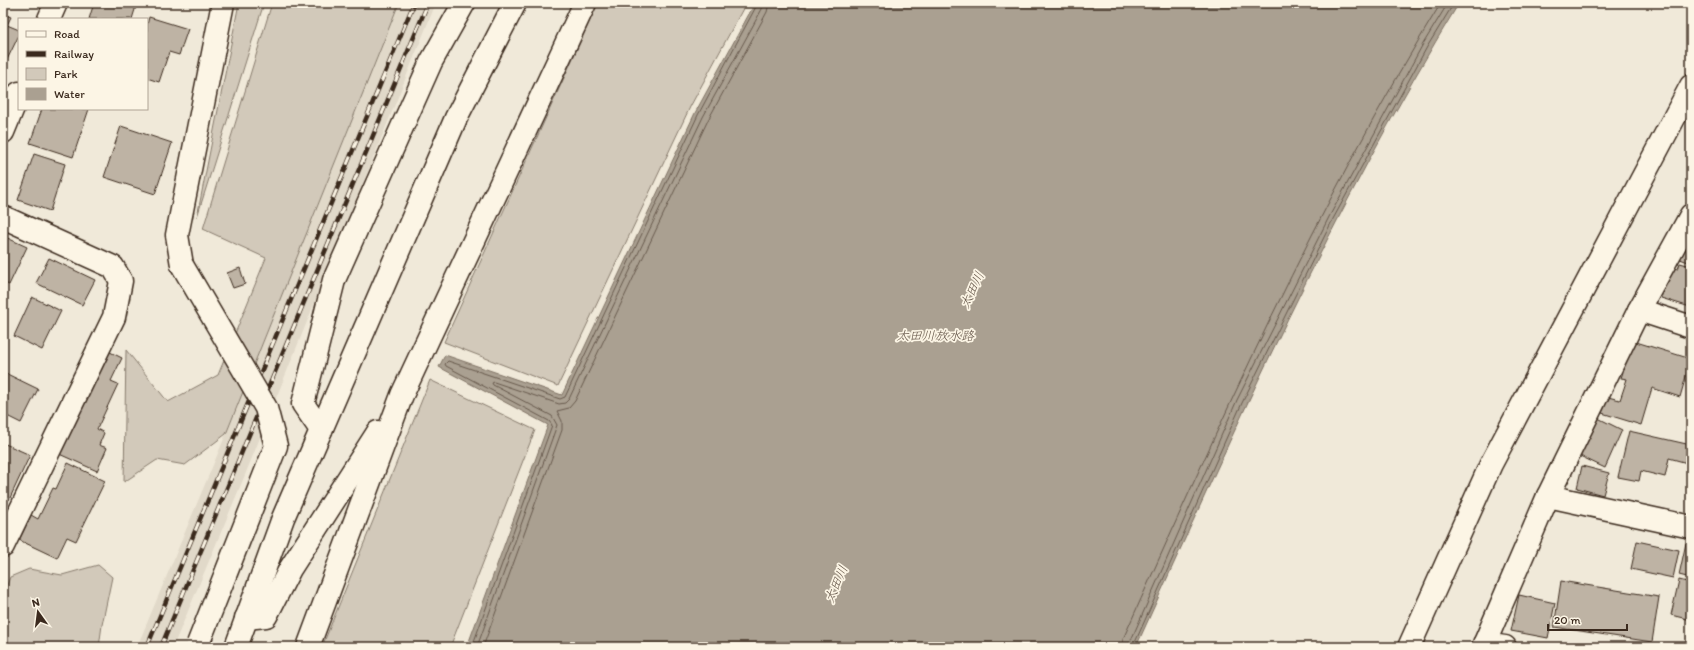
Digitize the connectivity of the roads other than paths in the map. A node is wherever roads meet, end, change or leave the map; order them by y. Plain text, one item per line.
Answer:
1 (56, 3) edge
2 (223, 3) edge
3 (464, 3) edge
4 (515, 3) edge
5 (585, 3) edge
6 (49, 18) edge
7 (1691, 86) edge
8 (18, 95) edge
9 (3, 132) edge
10 (1691, 215) edge
11 (3, 217) edge
12 (1639, 310) junction
13 (1691, 327) edge
14 (402, 395) junction
15 (321, 430) junction
16 (1548, 496) junction
17 (1691, 527) edge
18 (3, 546) edge
19 (246, 618) junction
20 (197, 646) edge
21 (1490, 646) edge
22 (236, 647) edge
23 (308, 647) edge
24 (1409, 647) edge

1 - 6 street
2 - 20 street, bridge
3 - 15 street
4 - 15 street
5 - 14 street
7 - 24 street
8 - 9 street
10 - 12 street
11 - 18 street
12 - 13 street
12 - 16 street
14 - 19 street
14 - 23 street
15 - 19 street
16 - 17 street
16 - 21 street
19 - 22 street

